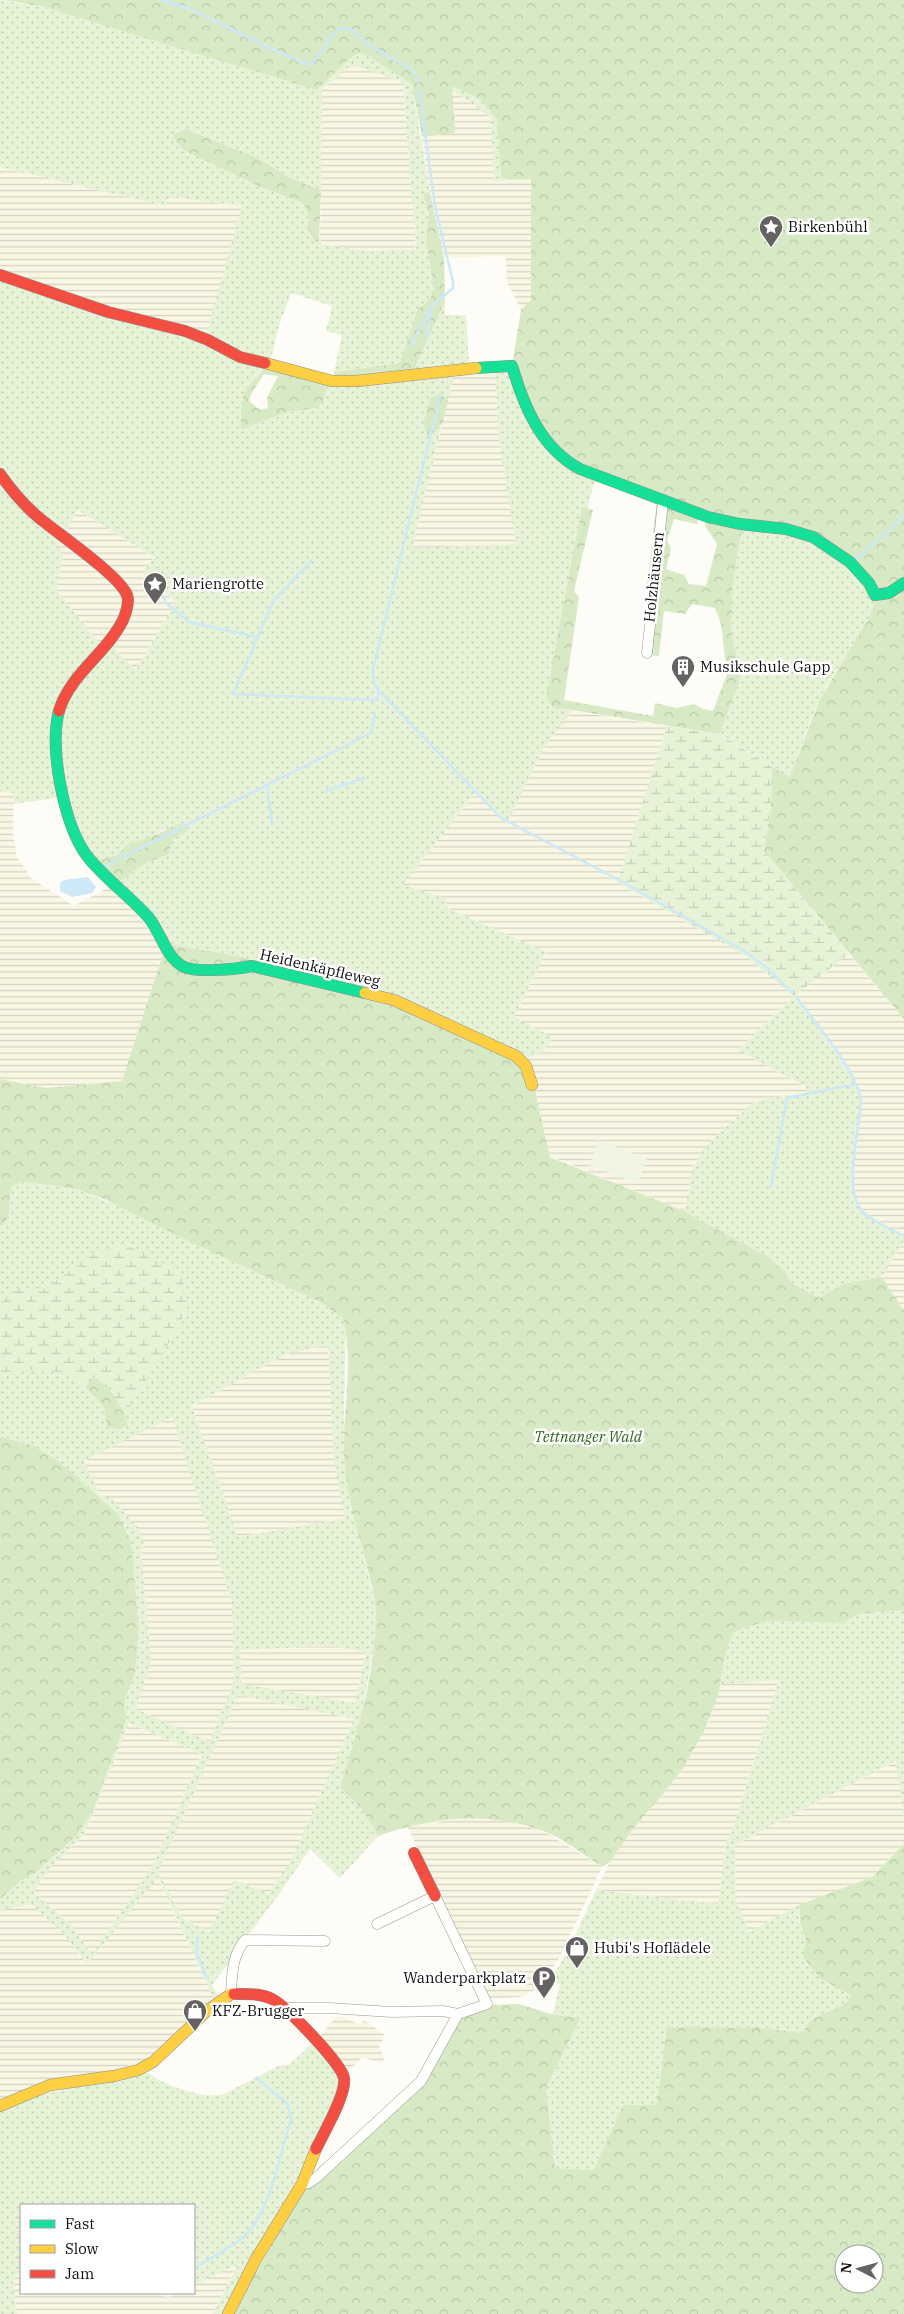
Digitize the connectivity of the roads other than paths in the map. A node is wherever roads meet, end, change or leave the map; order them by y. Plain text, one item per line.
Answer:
1 (0, 276) edge
2 (0, 474) edge
3 (663, 501) junction
4 (904, 583) edge
5 (647, 653) dead end
6 (532, 1085) dead end
7 (414, 1853) dead end
8 (435, 1896) junction
9 (377, 1924) dead end
10 (325, 1941) dead end
11 (231, 1994) junction
12 (285, 2008) junction
13 (458, 2014) junction
14 (0, 2106) edge
15 (302, 2184) junction
16 (228, 2314) edge

1 - 3 street
2 - 6 street, Heidenkäpfleweg
3 - 4 street
3 - 5 street, Holzhäusern
7 - 8 street
8 - 9 street
8 - 13 street
10 - 11 street
11 - 12 street
11 - 14 street
12 - 13 street
12 - 15 street
13 - 15 street
15 - 16 street

